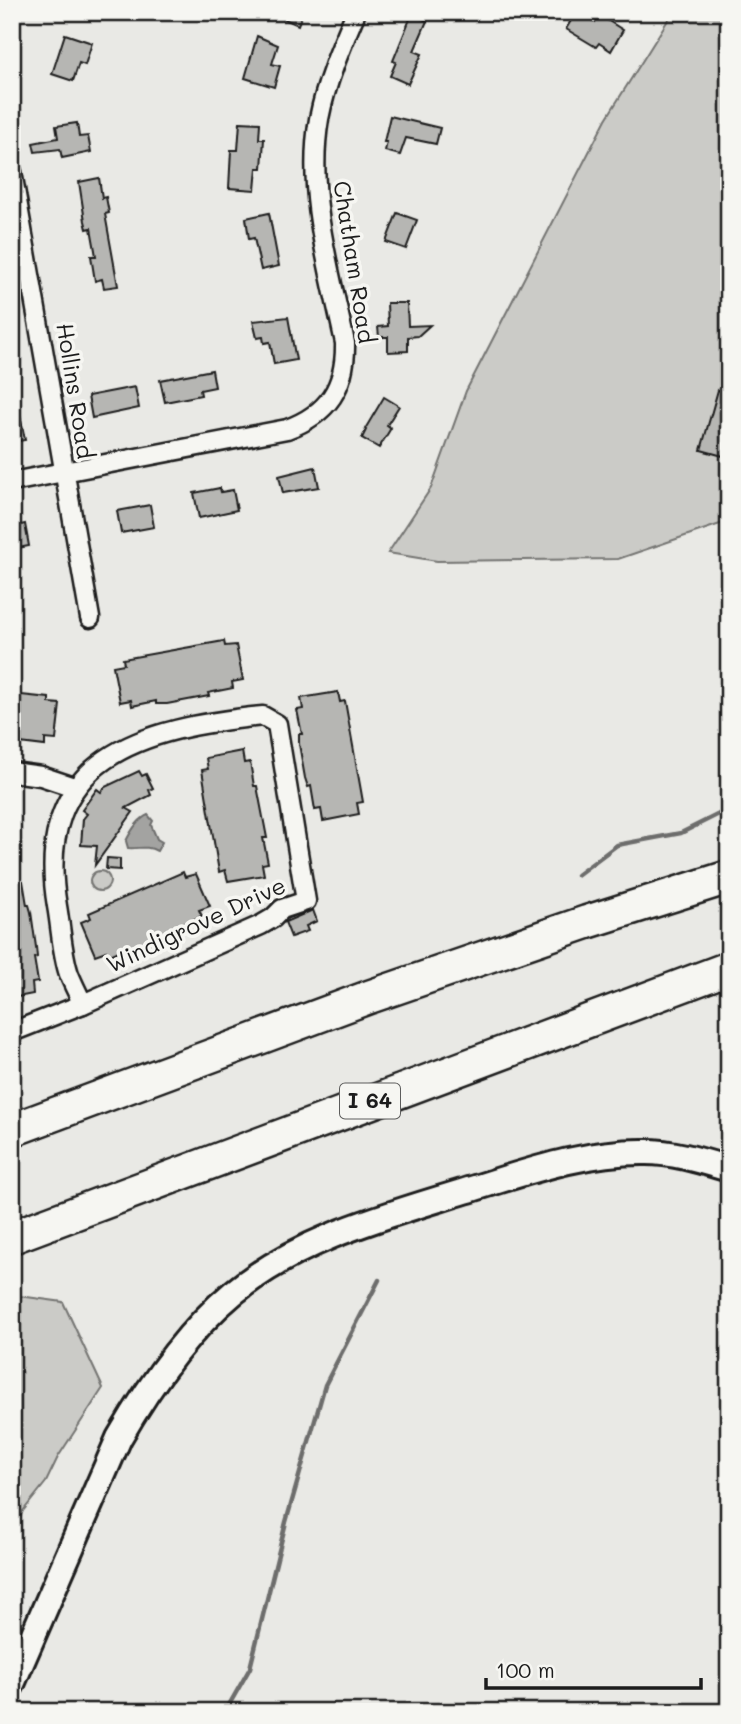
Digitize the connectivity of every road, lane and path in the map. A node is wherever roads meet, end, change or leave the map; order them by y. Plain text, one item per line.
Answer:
1 (356, 12) edge
2 (12, 172) edge
3 (64, 472) junction
4 (12, 482) edge
5 (90, 618) dead end
6 (12, 772) edge
7 (74, 788) junction
8 (729, 877) edge
9 (729, 968) edge
10 (83, 1004) junction
11 (12, 1032) edge
12 (12, 1130) edge
13 (729, 1168) edge
14 (12, 1237) edge
15 (12, 1684) edge

1 - 3 street, Chatham Road
2 - 3 street, Hollins Road
3 - 4 street, Chatham Road
3 - 5 street, Hollins Road
6 - 7 street
7 - 10 street, Windigrove Drive
7 - 10 street, Windigrove Drive
8 - 12 highway
9 - 14 highway, I 64
10 - 11 street, Windigrove Drive
13 - 15 street

